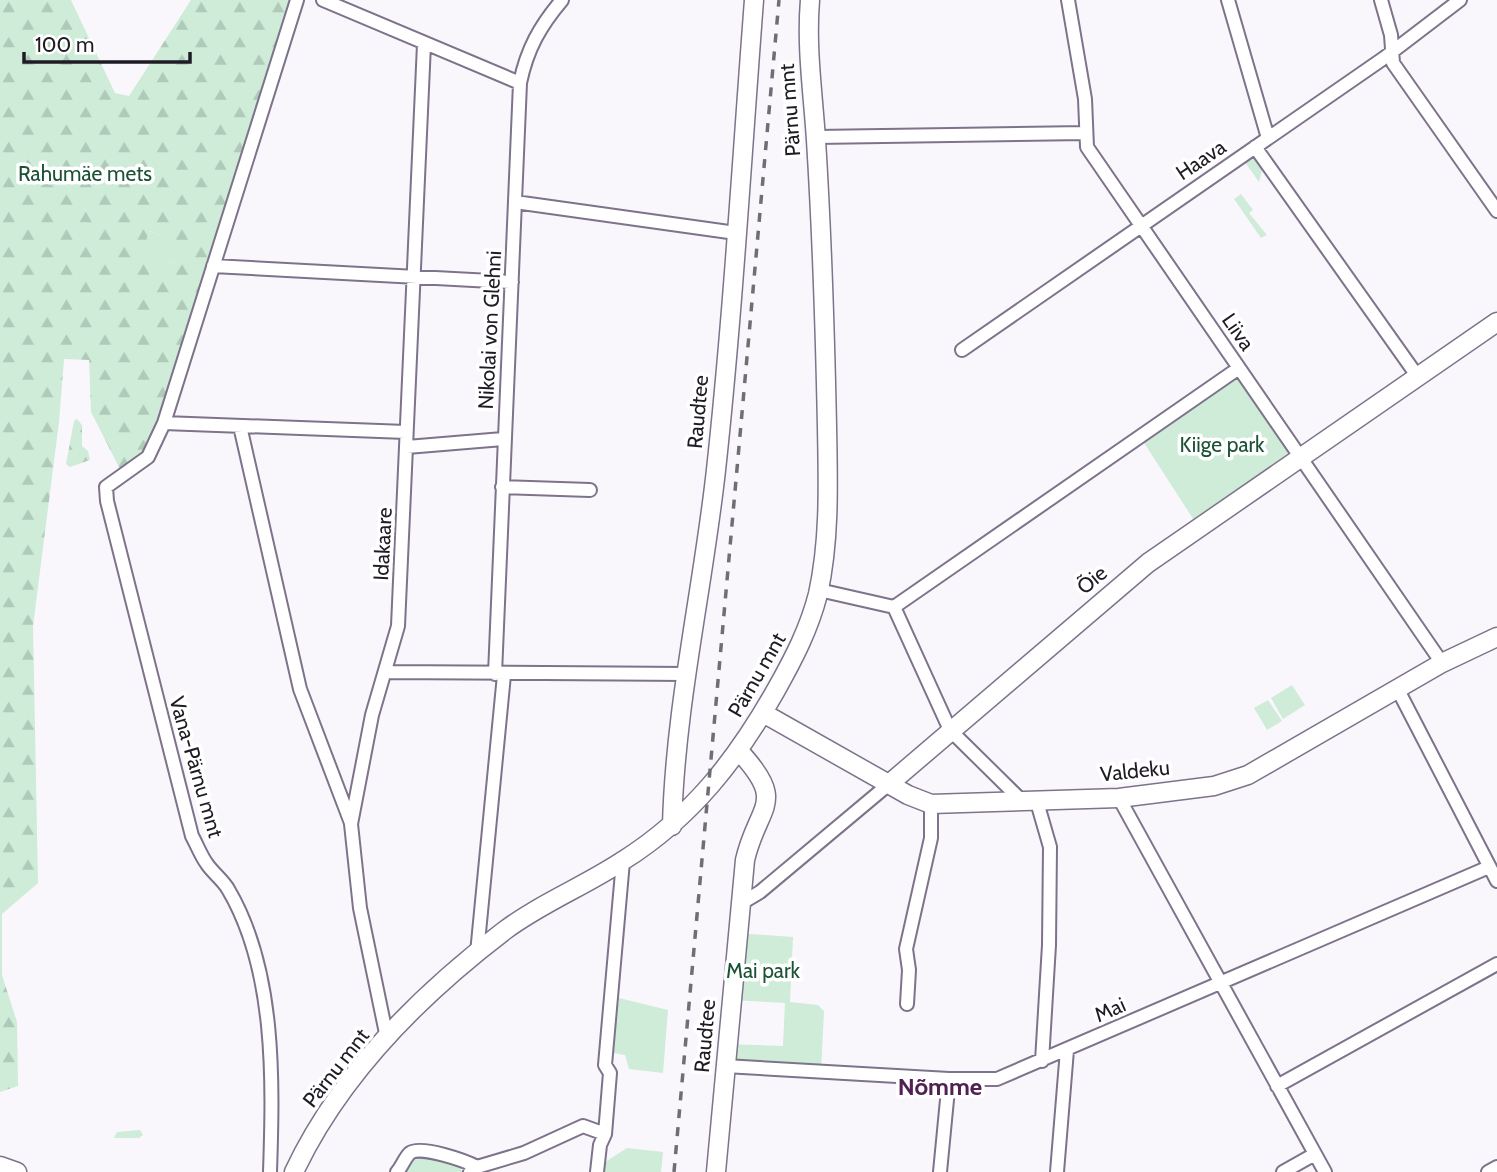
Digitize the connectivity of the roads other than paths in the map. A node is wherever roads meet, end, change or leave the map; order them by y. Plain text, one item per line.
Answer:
1 (297, 0) edge
2 (323, 0) edge
3 (562, 0) edge
4 (754, 0) edge
5 (810, 0) edge
6 (1068, 0) edge
7 (1228, 0) edge
8 (1381, 0) edge
9 (1460, 0) edge
10 (424, 44) junction
11 (1393, 50) junction
12 (520, 83) junction
13 (1085, 133) junction
14 (816, 137) junction
15 (1268, 138) junction
16 (1255, 147) junction
17 (516, 202) junction
18 (1497, 211) edge
19 (1139, 227) junction
20 (736, 233) junction
21 (213, 266) junction
22 (414, 276) junction
23 (512, 282) junction
24 (1497, 322) edge
25 (962, 350) dead end
26 (1240, 368) junction
27 (1418, 377) junction
28 (164, 423) junction
29 (240, 426) junction
30 (407, 432) junction
31 (503, 439) junction
32 (407, 447) junction
33 (1301, 458) junction
34 (502, 487) junction
35 (590, 490) dead end
36 (818, 590) junction
37 (894, 607) junction
38 (1497, 637) edge
39 (1442, 663) junction
40 (385, 672) junction
41 (688, 674) junction
42 (499, 675) junction
43 (1397, 688) junction
44 (762, 713) junction
45 (950, 730) junction
46 (739, 751) junction
47 (890, 784) junction
48 (1119, 797) junction
49 (1030, 802) junction
50 (931, 804) junction
51 (351, 824) junction
52 (672, 826) junction
53 (623, 861) junction
54 (1489, 867) junction
55 (1497, 881) edge
56 (740, 904) junction
57 (477, 953) junction
58 (1497, 964) edge
59 (1220, 981) junction
60 (907, 1004) dead end
61 (387, 1038) junction
62 (1068, 1050) junction
63 (1042, 1061) junction
64 (725, 1066) junction
65 (949, 1079) junction
66 (1277, 1086) junction
67 (600, 1132) junction
68 (1315, 1154) junction
69 (0, 1166) edge
70 (1497, 1167) edge
71 (474, 1169) edge
72 (17, 1172) edge
73 (270, 1172) edge
74 (294, 1172) edge
75 (397, 1172) edge
76 (597, 1172) edge
77 (716, 1172) edge
78 (940, 1172) edge
79 (1057, 1172) edge
80 (1283, 1172) edge
81 (1325, 1172) edge
82 (1488, 1172) edge

1 - 21 street
2 - 10 street
3 - 12 street, Nikolai von Glehni
4 - 20 street, Raudtee
5 - 14 street, Pärnu mnt
6 - 13 street, Liiva
7 - 15 street
8 - 11 street
9 - 11 street, Haava
10 - 12 street
10 - 22 street, Idakaare
11 - 15 street, Haava
11 - 18 street
12 - 17 street, Nikolai von Glehni
13 - 14 street
13 - 19 street, Liiva
14 - 36 street, Pärnu mnt
15 - 16 street, Haava
16 - 19 street, Haava
16 - 27 street
17 - 20 street
17 - 23 street, Nikolai von Glehni
19 - 25 street, Haava
19 - 26 street, Liiva
20 - 41 street, Raudtee
21 - 22 street
21 - 28 street
22 - 23 street
22 - 30 street, Idakaare
23 - 31 street, Nikolai von Glehni
24 - 27 street, Õie
26 - 33 street, Liiva
26 - 37 street
27 - 33 street, Õie
28 - 29 street
28 - 73 street, Vana-Pärnu mnt
29 - 30 street
29 - 51 street
30 - 32 street, Idakaare
31 - 32 street
31 - 34 street, Nikolai von Glehni
32 - 40 street, Idakaare
33 - 39 street, Liiva
33 - 45 street, Õie
34 - 35 street
34 - 42 street, Nikolai von Glehni
36 - 37 street
36 - 44 street, Pärnu mnt
37 - 45 street
38 - 39 street, Valdeku
39 - 43 street, Valdeku
40 - 42 street
40 - 51 street, Idakaare
41 - 42 street
41 - 52 street, Raudtee
42 - 57 street, Nikolai von Glehni
43 - 48 street, Valdeku
43 - 54 street
44 - 46 street, Pärnu mnt
44 - 47 street, Valdeku
45 - 47 street, Õie
45 - 49 street
46 - 52 street, Pärnu mnt
46 - 56 street, Raudtee
47 - 50 street, Valdeku
47 - 56 street, Õie
48 - 49 street, Valdeku
48 - 59 street
49 - 50 street, Valdeku
49 - 63 street
50 - 60 street
51 - 61 street, Idakaare
52 - 53 street, Pärnu mnt
53 - 57 street, Pärnu mnt
53 - 67 street
54 - 55 street
54 - 59 street, Mai
56 - 64 street, Raudtee
57 - 61 street, Pärnu mnt
58 - 66 street
59 - 62 street, Mai
59 - 66 street
61 - 74 street, Pärnu mnt
62 - 63 street, Mai
62 - 79 street
63 - 65 street, Mai
64 - 65 street, Mai
64 - 77 street, Raudtee
65 - 78 street
66 - 68 street
67 - 71 street
67 - 76 street
68 - 80 street
68 - 81 street
69 - 72 street
70 - 82 street
71 - 75 street

